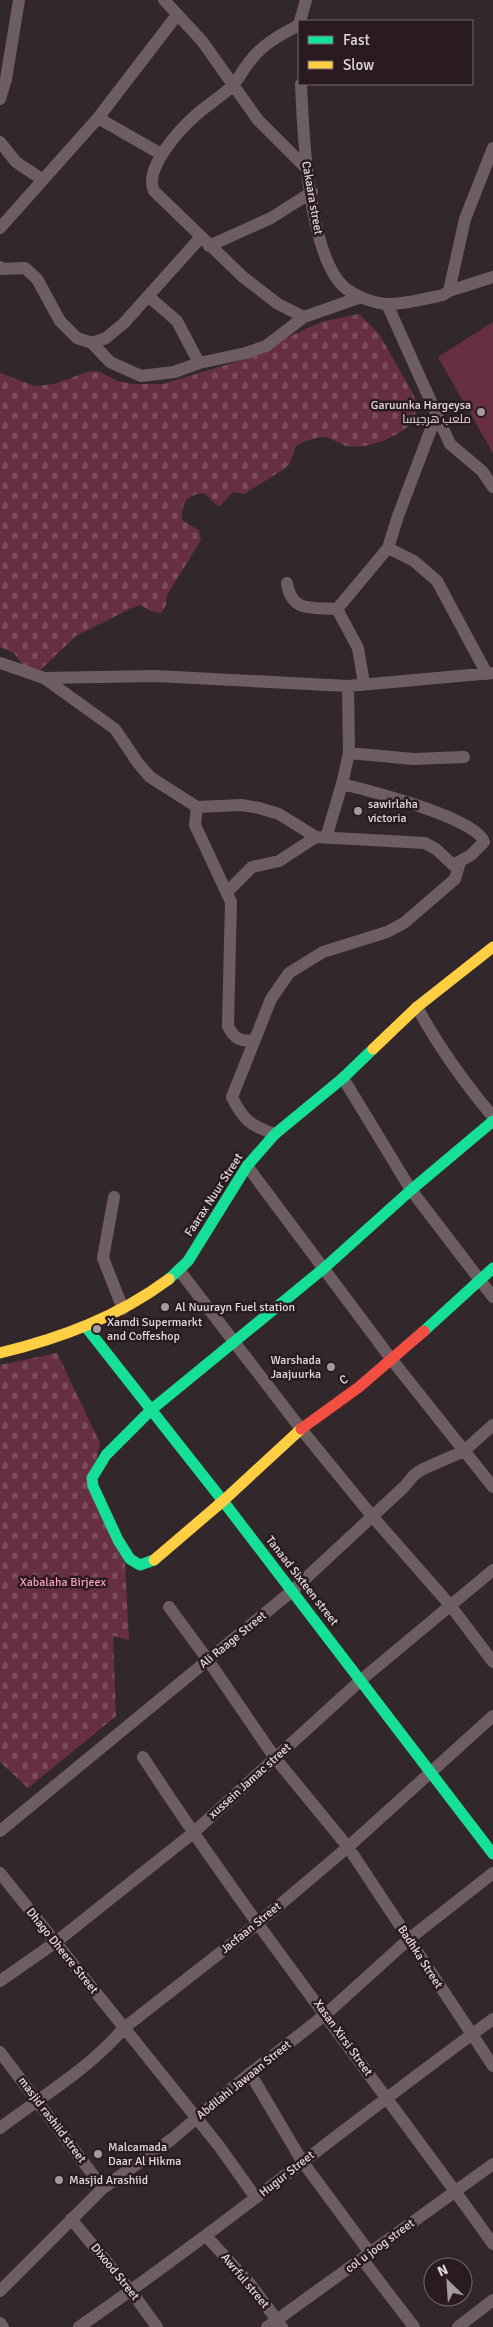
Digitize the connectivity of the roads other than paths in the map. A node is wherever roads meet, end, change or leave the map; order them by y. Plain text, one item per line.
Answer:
1 (19, 0) edge
2 (166, 0) edge
3 (306, 0) edge
4 (177, 15) junction
5 (300, 20) edge
6 (298, 24) edge
7 (301, 85) edge
8 (233, 86) junction
9 (0, 99) edge
10 (98, 118) junction
11 (0, 142) edge
12 (493, 148) edge
13 (161, 154) junction
14 (307, 169) junction
15 (43, 180) junction
16 (312, 192) junction
17 (0, 228) edge
18 (205, 241) junction
19 (0, 267) edge
20 (493, 277) edge
21 (449, 291) junction
22 (148, 296) junction
23 (361, 297) junction
24 (387, 304) junction
25 (304, 317) junction
26 (92, 342) junction
27 (199, 363) junction
28 (436, 416) junction
29 (493, 487) edge
30 (388, 548) junction
31 (287, 583) dead end
32 (337, 609) junction
33 (0, 663) edge
34 (490, 674) edge
35 (44, 678) junction
36 (364, 684) junction
37 (348, 686) junction
38 (349, 754) junction
39 (464, 758) dead end
40 (342, 784) junction
41 (197, 807) junction
42 (321, 838) junction
43 (460, 862) junction
44 (228, 892) junction
45 (493, 947) edge
46 (417, 1007) junction
47 (255, 1040) junction
48 (343, 1078) junction
49 (493, 1117) edge
50 (493, 1122) edge
51 (275, 1134) junction
52 (248, 1166) junction
53 (411, 1190) junction
54 (114, 1197) dead end
55 (493, 1268) edge
56 (323, 1269) junction
57 (179, 1270) junction
58 (480, 1279) junction
59 (493, 1297) edge
60 (123, 1308) junction
61 (86, 1327) junction
62 (234, 1342) junction
63 (0, 1353) edge
64 (392, 1360) junction
65 (152, 1410) junction
66 (493, 1425) edge
67 (300, 1428) junction
68 (464, 1451) junction
69 (493, 1487) edge
70 (223, 1501) junction
71 (372, 1516) junction
72 (493, 1570) edge
73 (292, 1591) junction
74 (450, 1605) junction
75 (168, 1607) dead end
76 (208, 1660) junction
77 (493, 1662) edge
78 (361, 1680) junction
79 (493, 1716) edge
80 (143, 1757) dead end
81 (275, 1758) junction
82 (431, 1772) junction
83 (0, 1831) edge
84 (193, 1833) junction
85 (348, 1847) junction
86 (493, 1854) edge
87 (0, 1873) edge
88 (493, 1873) edge
89 (257, 1924) junction
90 (409, 1939) junction
91 (56, 1942) junction
92 (0, 1981) edge
93 (326, 2014) junction
94 (493, 2019) edge
95 (124, 2028) junction
96 (471, 2035) junction
97 (0, 2052) edge
98 (493, 2066) edge
99 (250, 2073) junction
100 (388, 2099) junction
101 (36, 2101) junction
102 (197, 2118) junction
103 (0, 2128) edge
104 (302, 2161) junction
105 (493, 2164) edge
106 (103, 2188) junction
107 (455, 2191) junction
108 (256, 2198) junction
109 (71, 2219) junction
110 (206, 2237) junction
111 (493, 2244) edge
112 (366, 2256) junction
113 (0, 2291) edge
114 (131, 2291) junction
115 (493, 2300) edge
116 (0, 2323) edge
117 (275, 2325) edge
118 (3, 2327) edge
119 (80, 2327) edge
120 (157, 2327) edge
121 (414, 2327) edge
122 (458, 2327) edge

1 - 9 street
2 - 4 street
3 - 5 street
4 - 8 street
4 - 10 street
6 - 8 street
7 - 14 street, Cakaara street
8 - 13 street
8 - 14 street
10 - 13 street
10 - 15 street
11 - 15 street
12 - 21 street
13 - 18 street
14 - 16 street, Cakaara street
15 - 17 street
16 - 18 street
16 - 23 street, Cakaara street
18 - 22 street
18 - 25 street
19 - 26 street
20 - 21 street
21 - 24 street
22 - 26 street
22 - 27 street
23 - 24 street
23 - 25 street
24 - 28 street
25 - 27 street
26 - 27 street
28 - 29 street
28 - 30 street
30 - 32 street
30 - 34 street
31 - 32 street
32 - 36 street
33 - 35 street
34 - 36 street
35 - 37 street
35 - 41 street
36 - 37 street
37 - 38 street
38 - 39 street
38 - 40 street
40 - 42 street
40 - 43 street
41 - 42 street
41 - 44 street
42 - 43 street
42 - 44 street
43 - 47 street
44 - 47 street
45 - 46 street, Faarax Nuur Street
46 - 48 street, Faarax Nuur Street
46 - 49 street
47 - 51 street
48 - 51 street, Faarax Nuur Street
48 - 53 street
50 - 53 street
51 - 52 street, Faarax Nuur Street
52 - 56 street
52 - 57 street, Faarax Nuur Street
53 - 56 street
53 - 58 street
54 - 60 street
55 - 58 street, C
56 - 62 street
56 - 64 street
57 - 60 street, Faarax Nuur Street
57 - 62 street
58 - 59 street
58 - 64 street, C
60 - 61 street, Faarax Nuur Street
61 - 63 street, Faarax Nuur Street
61 - 65 street, Tanaad Sixteen street
62 - 65 street
62 - 67 street
64 - 67 street, C
64 - 68 street
65 - 70 street, Tanaad Sixteen street
65 - 70 street, C
66 - 68 street, Ali Raage Street
67 - 70 street, C
67 - 71 street
68 - 69 street
68 - 71 street, Ali Raage Street
70 - 73 street, Tanaad Sixteen street
71 - 73 street, Ali Raage Street
71 - 74 street
72 - 74 street, xussein Jamac street
73 - 76 street, Ali Raage Street
73 - 78 street, Tanaad Sixteen street
74 - 77 street
74 - 78 street, xussein Jamac street
75 - 76 street, Badhka Street
76 - 81 street, Badhka Street
76 - 83 street, Ali Raage Street
78 - 81 street, xussein Jamac street
78 - 82 street, Tanaad Sixteen street
79 - 82 street, Jacfaan Street
80 - 84 street, Xasan Xirsi Street
81 - 84 street, xussein Jamac street
81 - 85 street, Badhka Street
82 - 85 street, Jacfaan Street
82 - 86 street, Tanaad Sixteen street
84 - 89 street, Xasan Xirsi Street
84 - 91 street, xussein Jamac street
85 - 89 street, Jacfaan Street
85 - 90 street, Badhka Street
87 - 91 street, Dhago Dheere Street
88 - 90 street, Abdilahi Jawaan Street
89 - 93 street, Xasan Xirsi Street
89 - 95 street, Jacfaan Street
90 - 93 street, Abdilahi Jawaan Street
90 - 96 street, Badhka Street
91 - 92 street, xussein Jamac street
91 - 95 street, Dhago Dheere Street
93 - 99 street, Abdilahi Jawaan Street
93 - 100 street, Xasan Xirsi Street
94 - 96 street, Hugur Street
95 - 101 street, Jacfaan Street
95 - 102 street, Dhago Dheere Street
96 - 98 street, Badhka Street
96 - 100 street, Hugur Street
97 - 101 street, masjid rashiid street
99 - 102 street, Abdilahi Jawaan Street
99 - 104 street
100 - 104 street, Hugur Street
100 - 107 street, Xasan Xirsi Street
101 - 103 street, Jacfaan Street
101 - 106 street, masjid rashiid street
102 - 106 street, Abdilahi Jawaan Street
102 - 108 street, Dhago Dheere Street
104 - 108 street, Hugur Street
104 - 112 street
105 - 107 street, col u joog street
106 - 109 street, Abdilahi Jawaan Street
107 - 111 street, Xasan Xirsi Street
107 - 112 street, col u joog street
108 - 110 street, Hugur Street
109 - 113 street, Abdilahi Jawaan Street
109 - 114 street, Dixood Street
110 - 114 street, Hugur Street
110 - 117 street, Awrful street
112 - 117 street, col u joog street
112 - 121 street
114 - 119 street, Hugur Street
114 - 120 street, Dixood Street
115 - 122 street
116 - 118 street

